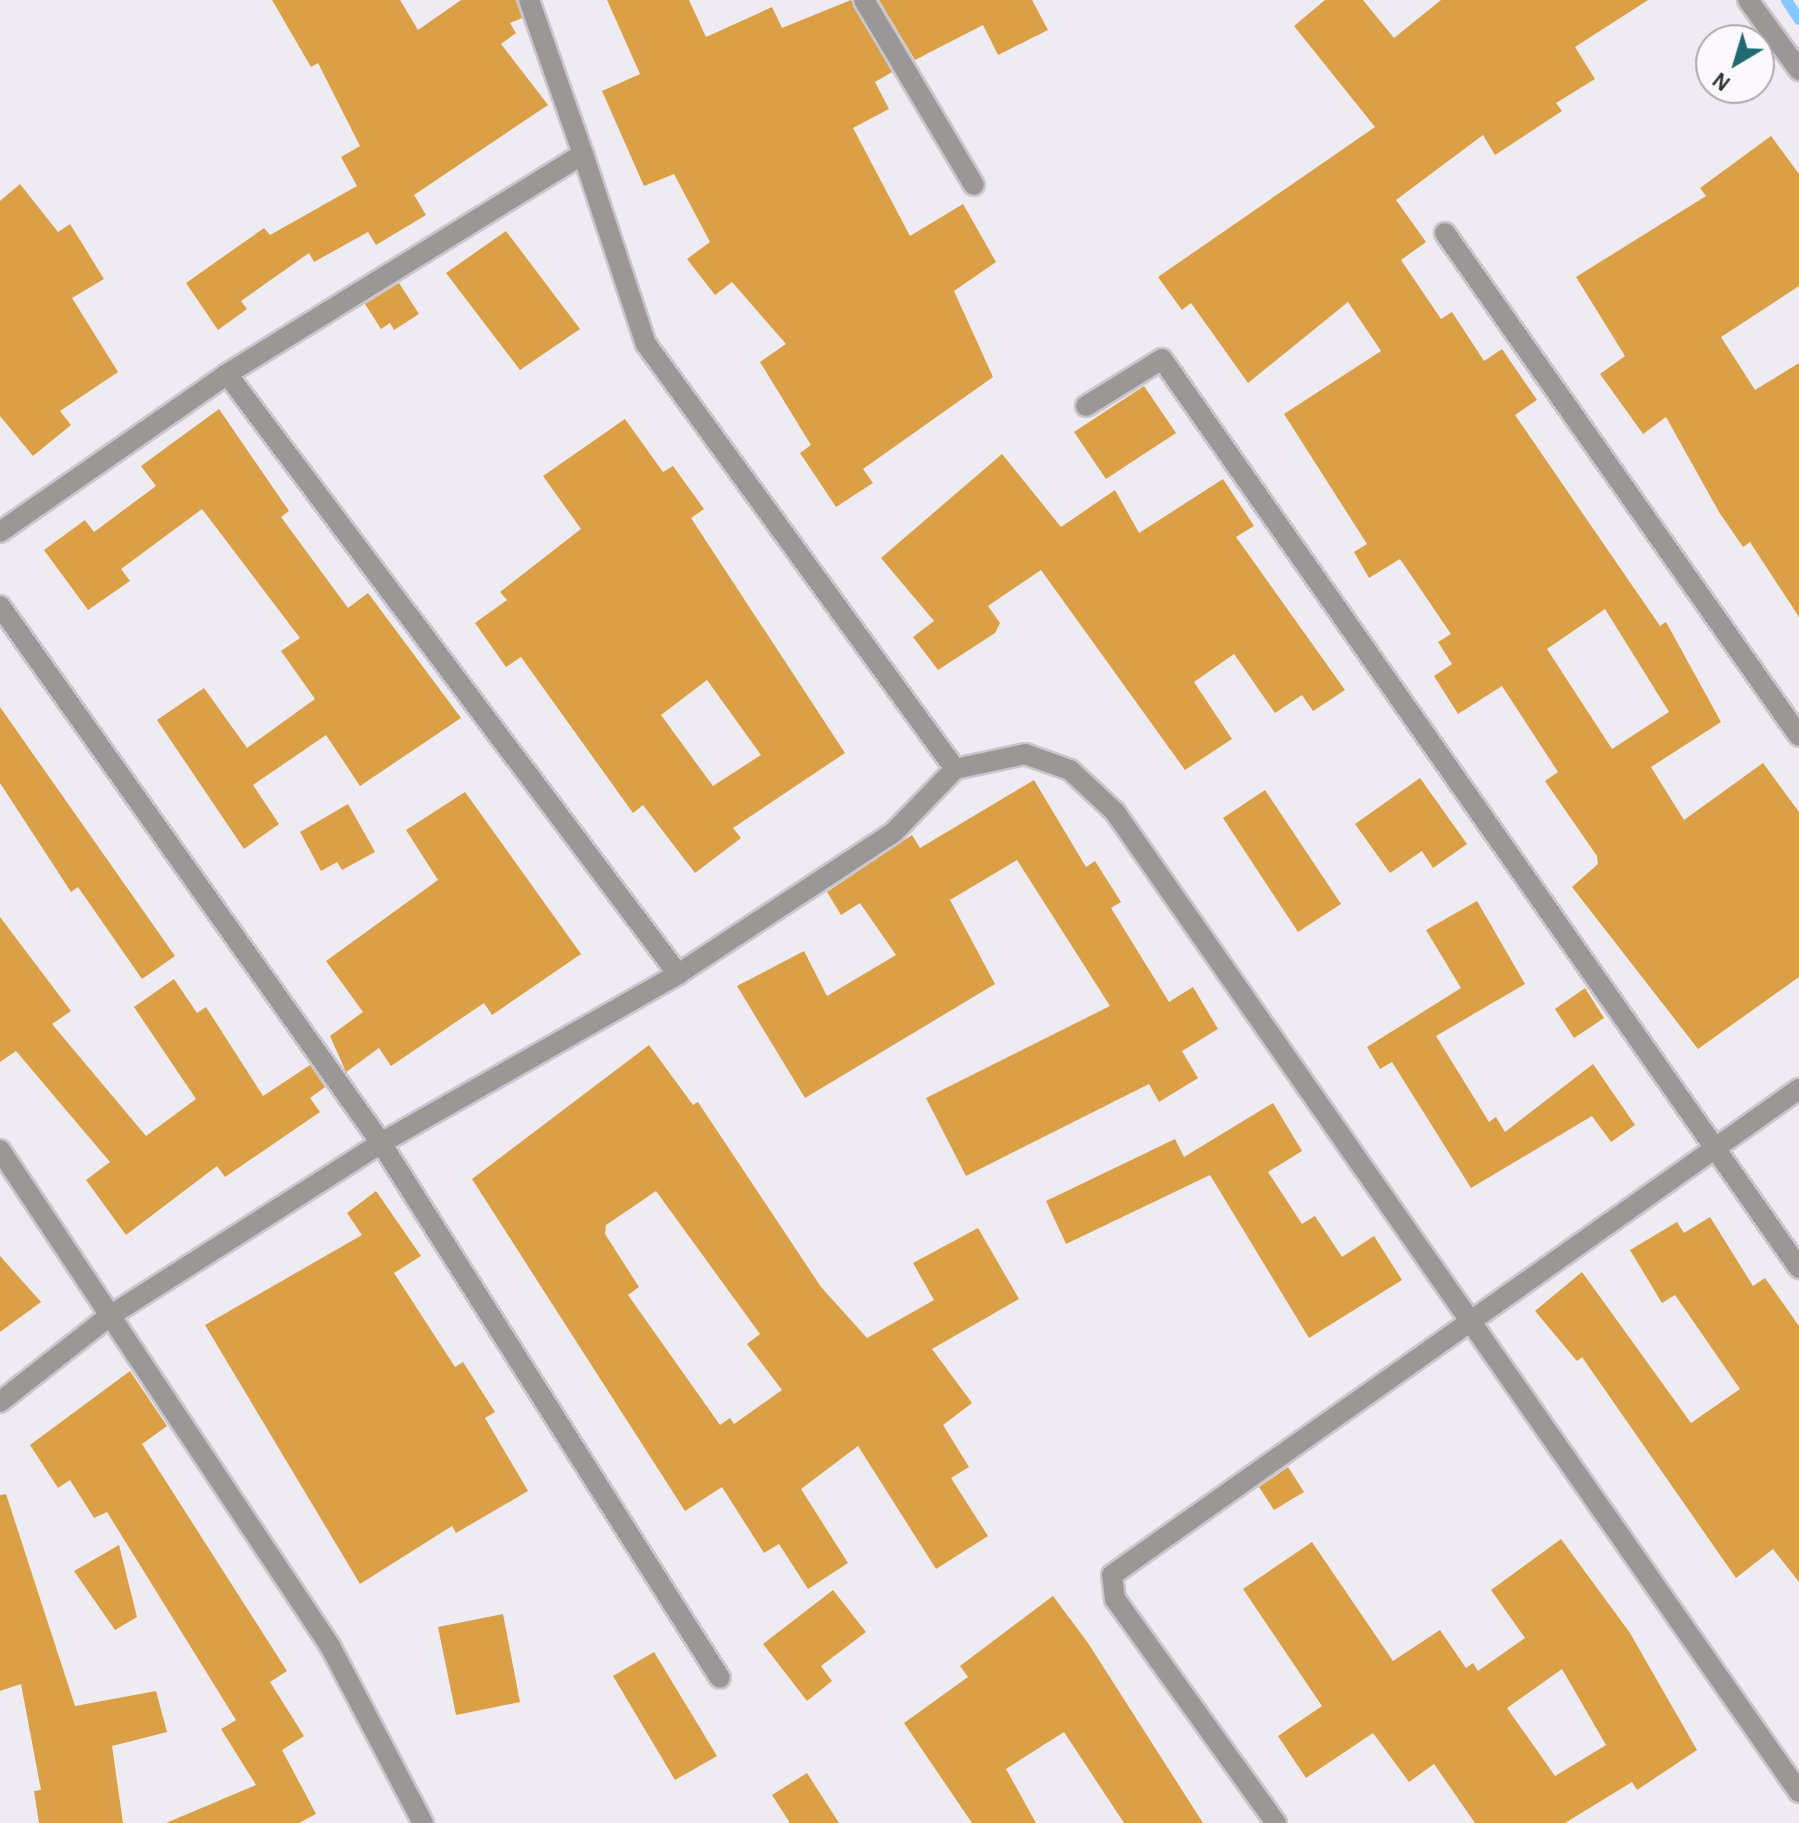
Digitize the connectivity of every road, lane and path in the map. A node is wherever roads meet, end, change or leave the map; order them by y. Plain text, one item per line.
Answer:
1 (529, 0) edge
2 (864, 0) edge
3 (1748, 0) edge
4 (1799, 70) edge
5 (583, 154) junction
6 (974, 185) dead end
7 (1445, 233) dead end
8 (227, 374) junction
9 (1086, 406) dead end
10 (0, 532) edge
11 (0, 606) edge
12 (1799, 736) edge
13 (955, 769) junction
14 (678, 974) junction
15 (1799, 1089) edge
16 (381, 1143) junction
17 (1716, 1147) junction
18 (0, 1150) edge
19 (1799, 1268) edge
20 (108, 1317) junction
21 (1466, 1320) junction
22 (0, 1402) edge
23 (720, 1678) dead end
24 (1799, 1792) edge
25 (423, 1823) edge
26 (1276, 1823) edge

1 - 5 street
2 - 6 street
3 - 4 street
5 - 8 street
5 - 13 street
7 - 12 street
8 - 10 street
8 - 14 street
9 - 17 street
11 - 16 street
13 - 14 street
13 - 21 street
14 - 16 street
15 - 17 street
16 - 20 street
16 - 23 street
17 - 19 street
17 - 21 street
18 - 20 street
20 - 22 street
20 - 25 street
21 - 24 street
21 - 26 street

